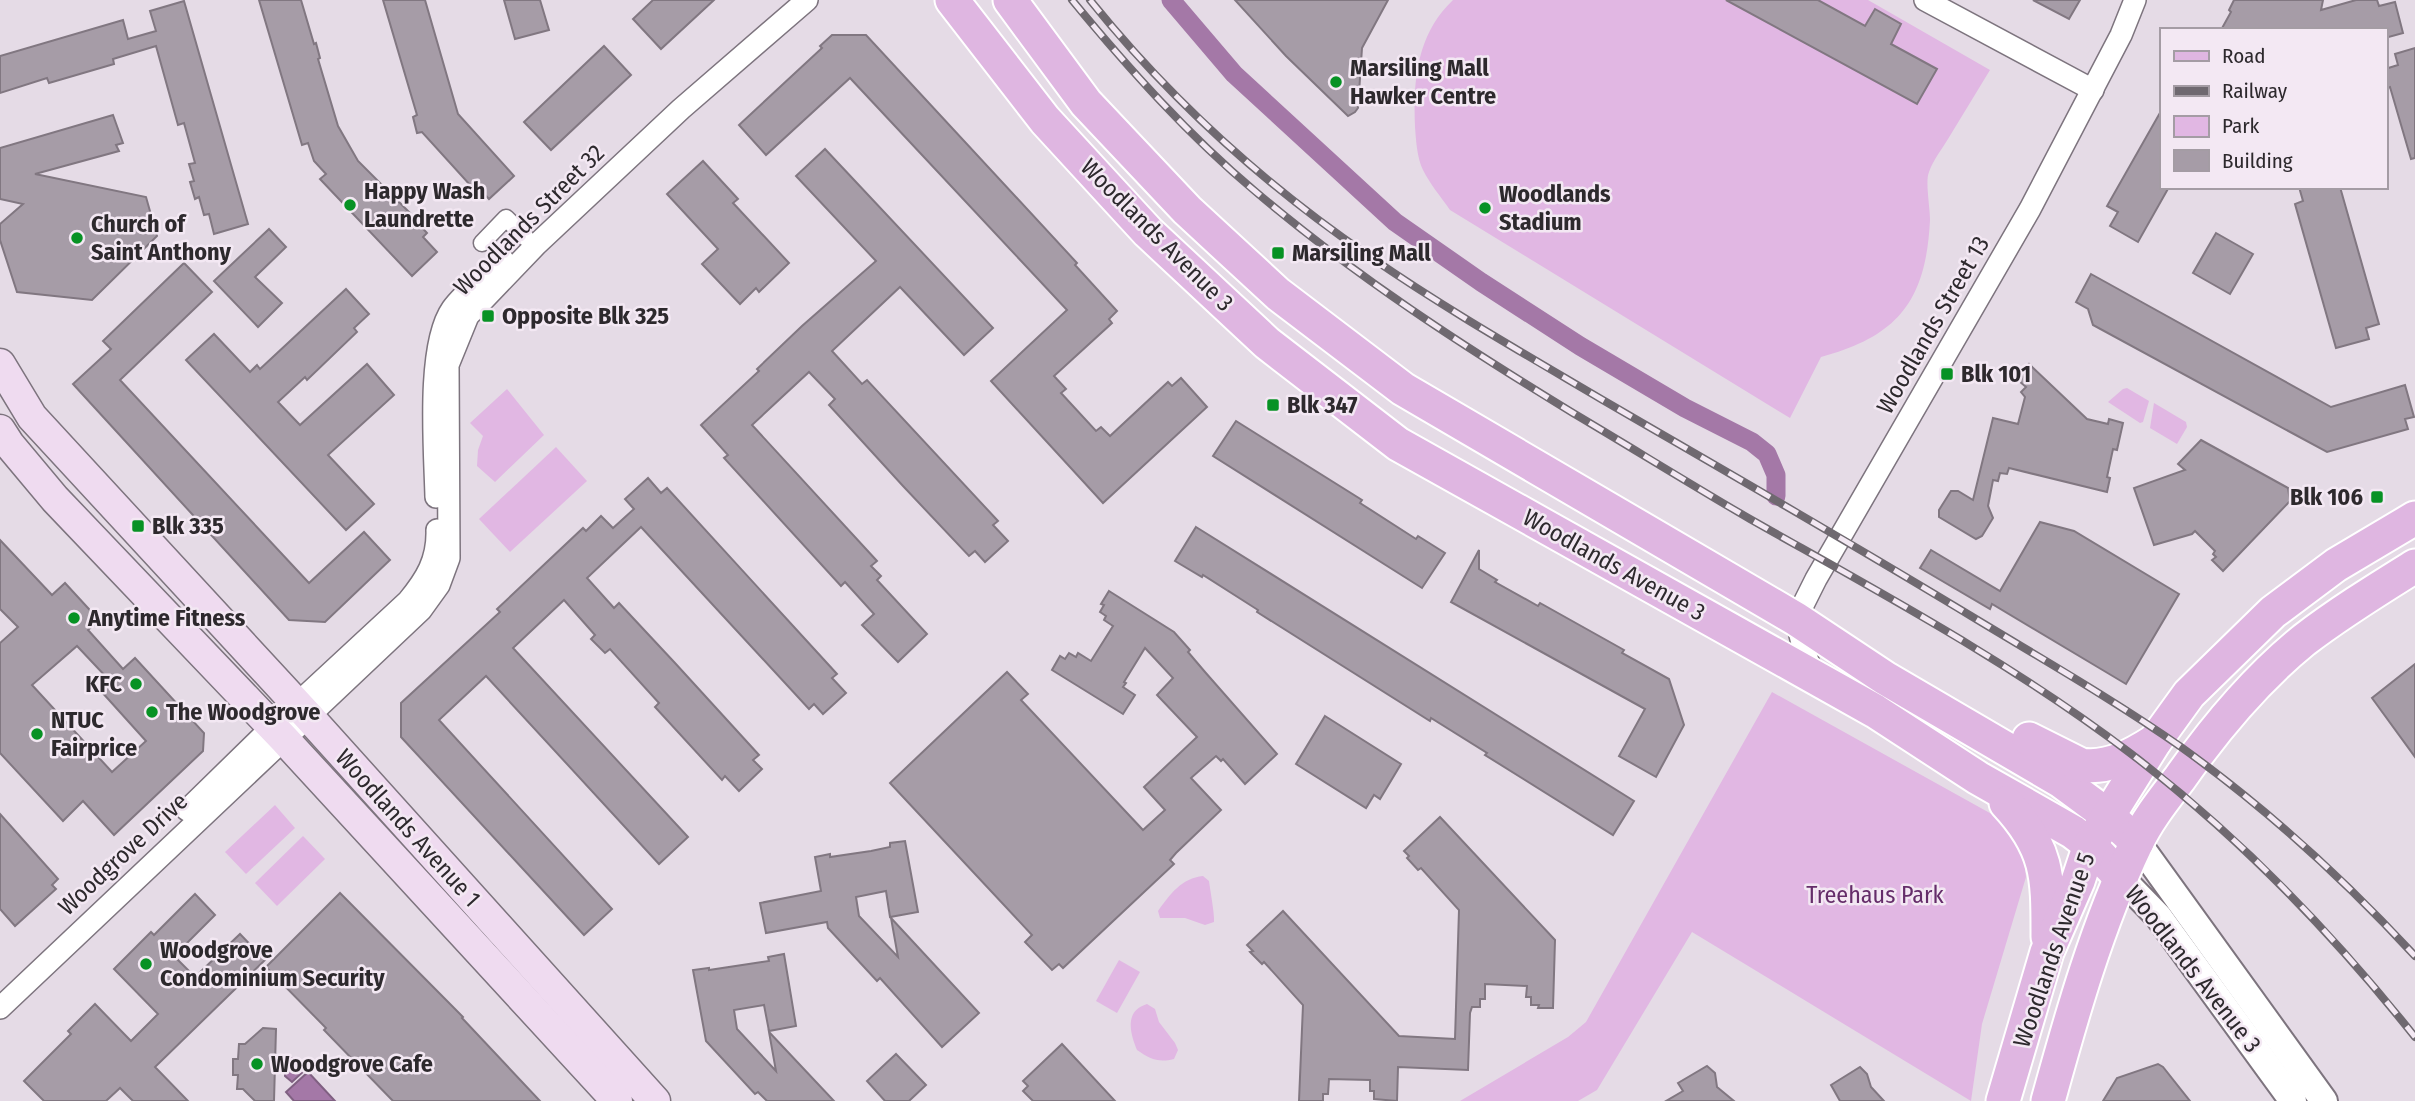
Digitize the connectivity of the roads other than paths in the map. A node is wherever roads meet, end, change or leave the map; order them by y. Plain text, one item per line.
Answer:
1 (786, 0) edge
2 (807, 0) edge
3 (952, 0) edge
4 (1010, 0) edge
5 (1925, 0) edge
6 (2135, 0) edge
7 (2093, 90) junction
8 (526, 238) junction
9 (482, 243) dead end
10 (0, 364) edge
11 (0, 430) edge
12 (1552, 477) junction
13 (1528, 517) junction
14 (2415, 518) edge
15 (2415, 566) edge
16 (1796, 619) junction
17 (1826, 639) junction
18 (1814, 676) junction
19 (302, 710) junction
20 (278, 733) junction
21 (2155, 741) junction
22 (1979, 778) junction
23 (2107, 815) junction
24 (2137, 842) junction
25 (2090, 845) junction
26 (2121, 878) junction
27 (46, 952) junction
28 (2047, 952) junction
29 (0, 988) edge
30 (0, 1008) edge
31 (617, 1101) edge
32 (655, 1101) edge
33 (2003, 1101) edge
34 (2048, 1101) edge
35 (2293, 1101) edge
36 (2324, 1101) edge

1 - 8 street, Woodlands Street 32
2 - 19 street, Woodlands Street 32
3 - 13 main road, Woodlands Avenue 3
4 - 12 main road, Woodlands Avenue 3
5 - 7 street
6 - 7 street, Woodlands Street 13
7 - 16 street, Woodlands Street 13
8 - 9 street
8 - 19 street, Woodlands Street 32
10 - 19 main road, Woodlands Avenue 1
11 - 20 main road, Woodlands Avenue 1
12 - 13 main road
12 - 16 main road, Woodlands Avenue 3
13 - 18 main road, Woodlands Avenue 3
14 - 21 main road, Woodlands Avenue 5
15 - 24 main road, Woodlands Avenue 5
16 - 17 main road, Woodlands Avenue 3
16 - 18 street
17 - 21 main road
17 - 23 main road, Woodlands Avenue 3
18 - 22 main road, Woodlands Avenue 3
19 - 20 street, Woodlands Street 32
19 - 32 main road, Woodlands Avenue 1
20 - 27 street, Woodgrove Drive
20 - 31 main road, Woodlands Avenue 1
21 - 23 main road, Woodlands Avenue 5
22 - 25 main road, Woodlands Avenue 3
22 - 28 main road
23 - 24 main road, Woodlands Avenue 3
23 - 25 main road, Woodlands Avenue 5
24 - 26 main road, Woodlands Avenue 5
24 - 36 street, Woodlands Avenue 3
25 - 26 main road, Woodlands Avenue 3
25 - 28 main road, Woodlands Avenue 5
26 - 34 main road, Woodlands Avenue 5
26 - 35 street, Woodlands Avenue 3
27 - 29 street, Woodgrove Drive
27 - 30 street, Woodgrove Drive
28 - 33 main road, Woodlands Avenue 5

